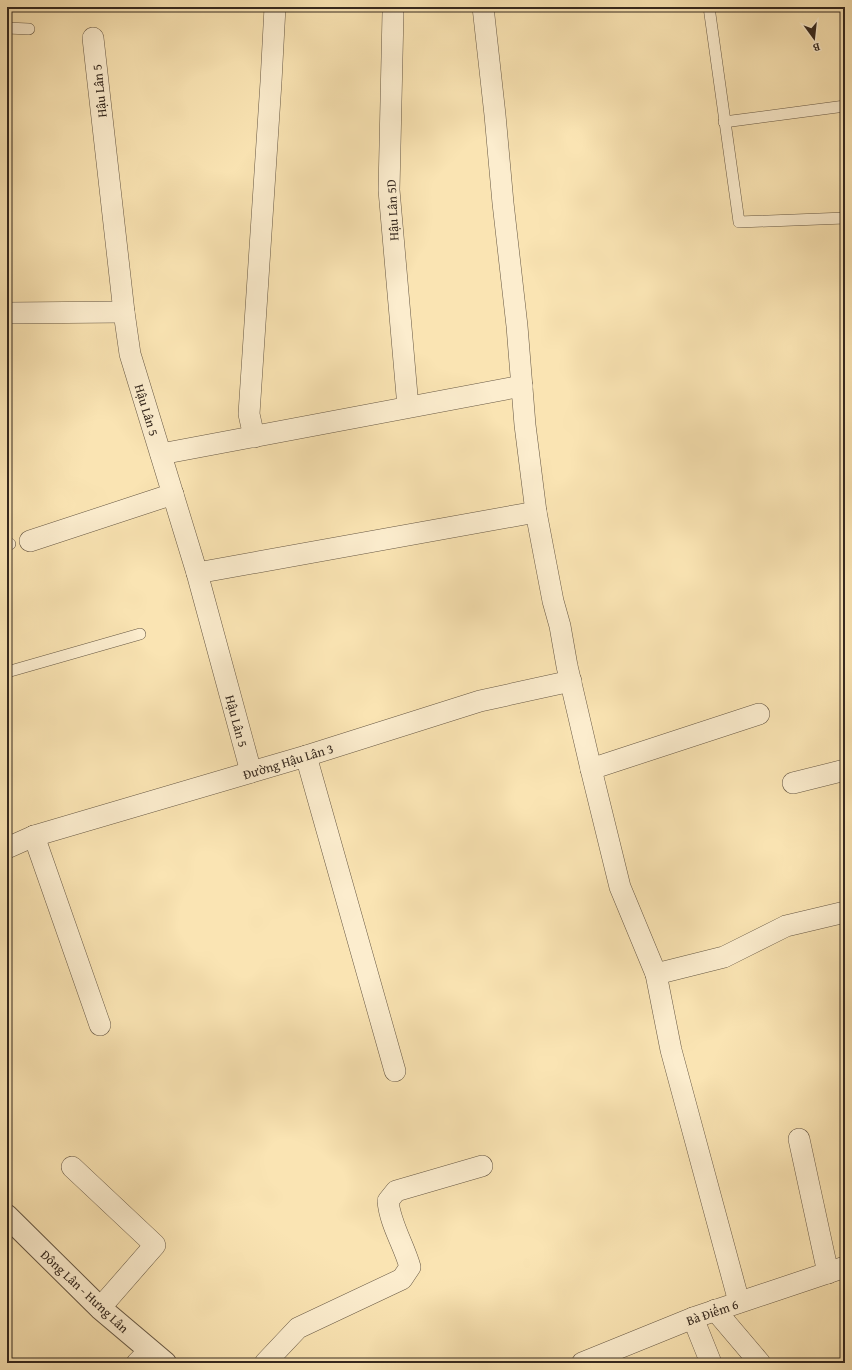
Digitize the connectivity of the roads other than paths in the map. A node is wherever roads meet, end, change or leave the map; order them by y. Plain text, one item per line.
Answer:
1 (275, 7) edge
2 (483, 7) edge
3 (709, 7) edge
4 (393, 13) dead end
5 (7, 28) edge
6 (29, 29) dead end
7 (93, 38) dead end
8 (845, 106) edge
9 (724, 122) junction
10 (845, 218) edge
11 (124, 312) junction
12 (7, 313) edge
13 (522, 386) junction
14 (408, 407) junction
15 (254, 437) junction
16 (161, 454) junction
17 (173, 494) junction
18 (536, 512) junction
19 (16, 543) edge
20 (197, 573) junction
21 (140, 634) dead end
22 (7, 672) edge
23 (571, 681) junction
24 (759, 714) dead end
25 (306, 756) junction
26 (591, 768) junction
27 (845, 770) edge
28 (251, 772) junction
29 (793, 783) dead end
30 (34, 836) junction
31 (7, 848) edge
32 (845, 912) edge
33 (656, 974) junction
34 (100, 1025) dead end
35 (395, 1071) dead end
36 (799, 1139) dead end
37 (482, 1166) dead end
38 (72, 1167) dead end
39 (7, 1216) edge
40 (837, 1270) edge
41 (739, 1302) junction
42 (100, 1308) junction
43 (715, 1310) junction
44 (693, 1318) junction
45 (150, 1359) edge
46 (265, 1363) edge
47 (582, 1363) edge
48 (711, 1363) edge
49 (760, 1363) edge

1 - 15 street
2 - 13 street
3 - 9 lane
4 - 14 street, Hậu Lân 5D
5 - 6 lane
7 - 11 street, Hậu Lân 5
8 - 9 lane
9 - 10 lane
11 - 12 street
11 - 16 street, Hậu Lân 5
13 - 14 street
13 - 18 street
14 - 15 street
15 - 16 street
16 - 17 street, Hậu Lân 5
17 - 19 street
17 - 20 street, Hậu Lân 5
18 - 20 street
18 - 23 street
20 - 28 street, Hậu Lân 5
21 - 22 lane
23 - 25 street, Đường Hậu Lân 3
23 - 26 street
24 - 26 street
25 - 28 street, Đường Hậu Lân 3
25 - 35 street
26 - 33 street
27 - 29 street
28 - 30 street, Đường Hậu Lân 3
30 - 31 street, Đường Hậu Lân 3
30 - 34 street
32 - 33 street
33 - 41 street
36 - 40 street
37 - 46 street
38 - 42 street
39 - 42 street, Đông Lân - Hưng Lân
40 - 41 street, Bà Điểm 6
41 - 43 street, Bà Điểm 6
42 - 45 street, Đông Lân - Hưng Lân
43 - 44 street, Bà Điểm 6
43 - 49 street
44 - 47 street, Bà Điểm 6
44 - 48 street

